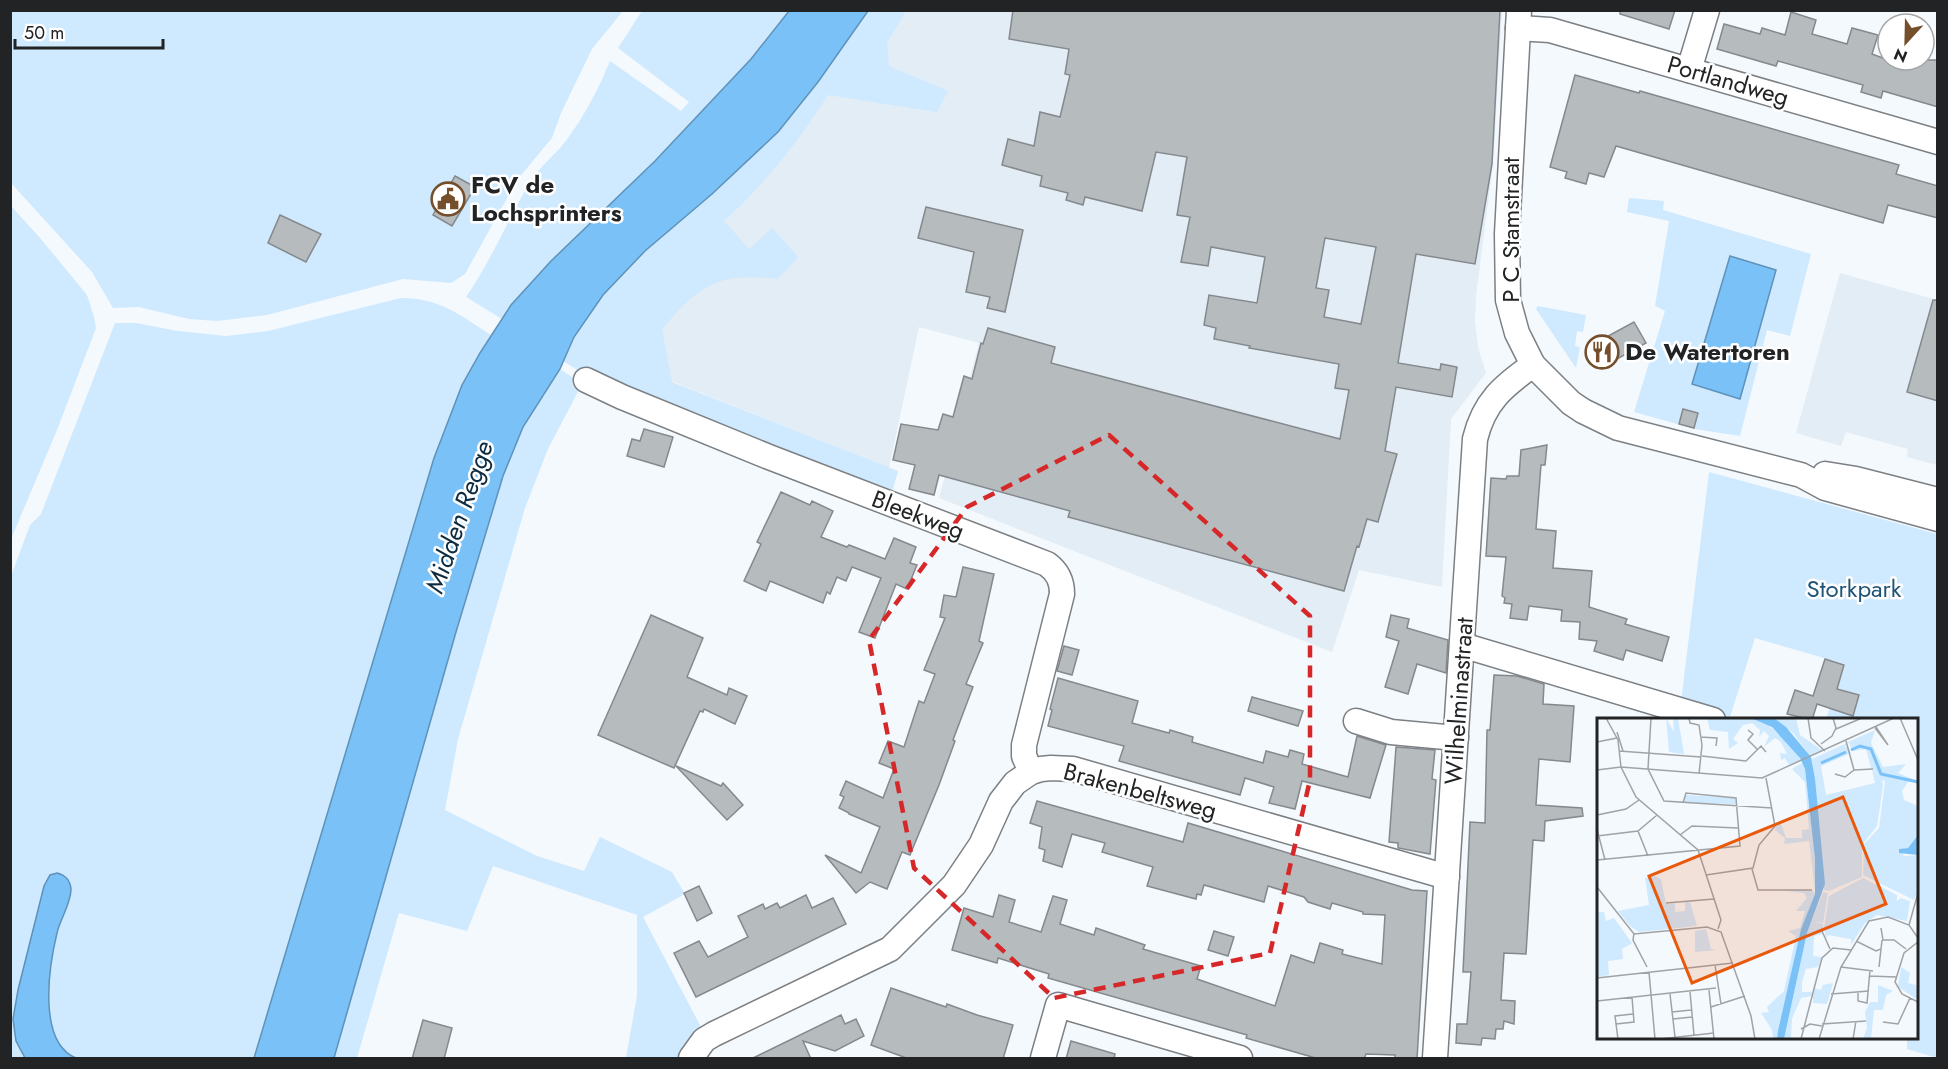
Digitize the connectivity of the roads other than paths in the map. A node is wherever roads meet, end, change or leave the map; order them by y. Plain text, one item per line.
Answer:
1 (1707, 10) edge
2 (1518, 19) edge
3 (1689, 70) junction
4 (1938, 142) edge
5 (1533, 365) junction
6 (586, 380) dead end
7 (1801, 476) junction
8 (1938, 500) edge
9 (1938, 519) edge
10 (1462, 645) junction
11 (1706, 718) edge
12 (1356, 721) dead end
13 (1456, 738) junction
14 (1031, 772) junction
15 (1447, 878) junction
16 (691, 1059) edge
17 (1043, 1059) edge
18 (1240, 1059) edge
19 (1435, 1059) edge

1 - 3 street
2 - 3 street, Portlandweg
2 - 5 street, P C Stamstraat
3 - 4 street, Portlandweg
5 - 7 street, P C Stamstraat
5 - 10 street, Wilhelminastraat
6 - 14 street, Bleekweg
7 - 8 street, P C Stamstraat
7 - 9 street, P C Stamstraat
10 - 11 street
10 - 13 street, Wilhelminastraat
12 - 13 street
13 - 15 street, Wilhelminastraat
14 - 15 street, Brakenbeltsweg
14 - 16 street, Brakenbeltsweg
15 - 19 street, Wilhelminastraat
17 - 18 street

